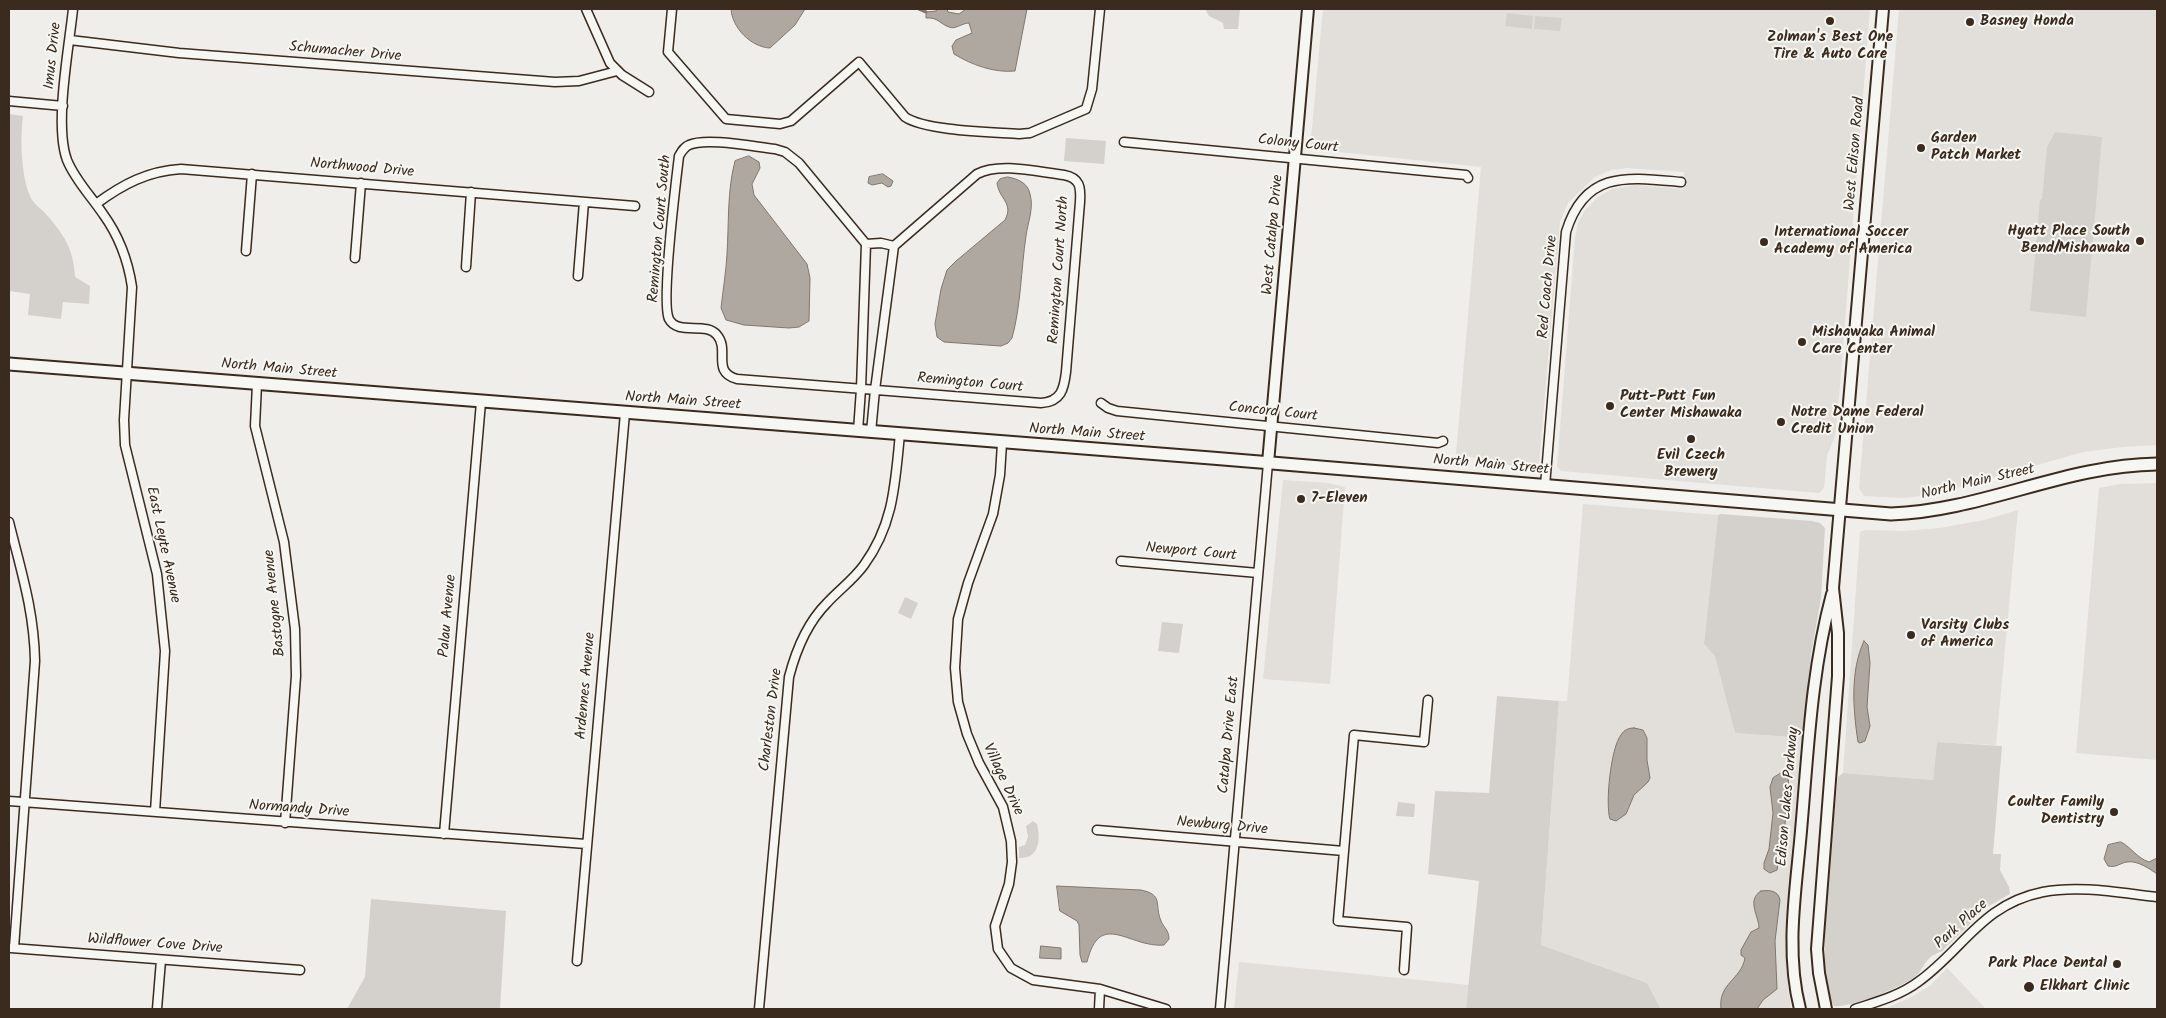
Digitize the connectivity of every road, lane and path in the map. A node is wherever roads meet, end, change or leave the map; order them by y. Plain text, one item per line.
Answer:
1 (73, 9) edge
2 (586, 9) edge
3 (672, 9) edge
4 (1100, 9) edge
5 (1308, 9) edge
6 (1883, 9) edge
7 (70, 40) junction
8 (617, 71) junction
9 (649, 92) dead end
10 (9, 101) edge
11 (63, 106) junction
12 (1124, 142) dead end
13 (1296, 159) junction
14 (252, 174) junction
15 (1468, 178) dead end
16 (1681, 182) dead end
17 (360, 183) junction
18 (471, 192) junction
19 (584, 202) junction
20 (96, 204) junction
21 (635, 206) dead end
22 (866, 244) junction
23 (894, 246) junction
24 (246, 251) dead end
25 (355, 258) dead end
26 (466, 267) dead end
27 (578, 276) dead end
28 (9, 364) edge
29 (127, 373) junction
30 (731, 378) joint
31 (257, 384) junction
32 (861, 389) junction
33 (874, 390) junction
34 (1060, 396) joint
35 (482, 402) junction
36 (1101, 402) dead end
37 (625, 413) junction
38 (1272, 425) junction
39 (858, 431) junction
40 (871, 432) junction
41 (900, 434) junction
42 (1443, 441) dead end
43 (1002, 443) junction
44 (1268, 463) junction
45 (2157, 464) edge
46 (1545, 486) junction
47 (1839, 511) junction
48 (9, 522) edge
49 (1121, 561) dead end
50 (1258, 573) junction
51 (1833, 588) junction
52 (1428, 700) dead end
53 (9, 801) edge
54 (26, 803) junction
55 (155, 812) junction
56 (285, 823) junction
57 (1097, 830) dead end
58 (444, 834) junction
59 (1235, 842) junction
60 (586, 844) junction
61 (1344, 851) junction
62 (2157, 897) edge
63 (11, 948) edge
64 (161, 960) junction
65 (577, 961) dead end
66 (300, 970) dead end
67 (1404, 970) dead end
68 (1100, 989) junction
69 (157, 1009) edge
70 (759, 1009) edge
71 (1099, 1009) edge
72 (1166, 1009) edge
73 (1220, 1009) edge
74 (1800, 1009) edge
75 (1826, 1009) edge
76 (1854, 1009) edge

1 - 7 street, Imus Drive
2 - 8 street
3 - 4 street
5 - 13 street, West Catalpa Drive
6 - 47 street, West Edison Road
7 - 8 street, Schumacher Drive
7 - 11 street, Imus Drive
8 - 9 street
10 - 11 street
11 - 20 street, Imus Drive
12 - 13 street, Colony Court
13 - 15 street, Colony Court
13 - 38 street, West Catalpa Drive
14 - 17 street, Northwood Drive
14 - 20 street, Northwood Drive
14 - 24 street
16 - 46 street, Red Coach Drive
17 - 18 street, Northwood Drive
17 - 25 street
18 - 19 street, Northwood Drive
18 - 26 street
19 - 21 street, Northwood Drive
19 - 27 street
20 - 29 street, East Leyte Avenue
22 - 23 street
22 - 30 street, Remington Court South
22 - 32 street
23 - 33 street
23 - 34 street, Remington Court North
28 - 29 main road, North Main Street
29 - 31 main road, North Main Street
29 - 55 street, East Leyte Avenue
30 - 32 street, Remington Court
31 - 35 main road, North Main Street
31 - 56 street, Bastogne Avenue
32 - 33 street, Remington Court
32 - 39 street
33 - 34 street, Remington Court
33 - 40 street
35 - 37 main road, North Main Street
35 - 58 street, Palau Avenue
36 - 38 street, Concord Court
37 - 39 main road, North Main Street
37 - 60 street, Ardennes Avenue
38 - 42 street, Concord Court
38 - 44 street, West Catalpa Drive
39 - 40 main road, North Main Street
40 - 41 main road, North Main Street
41 - 43 main road, North Main Street
41 - 70 street, Charleston Drive
43 - 44 main road, North Main Street
43 - 68 street, Village Drive
44 - 46 main road, North Main Street
44 - 50 street, Catalpa Drive East
45 - 47 main road, North Main Street
46 - 47 main road, North Main Street
47 - 51 street, Edison Lakes Parkway
48 - 54 street
49 - 50 street, Newport Court
50 - 59 street, Catalpa Drive East
51 - 74 street, Edison Lakes Parkway
51 - 75 street, Edison Lakes Parkway
52 - 61 street
53 - 54 street, Normandy Drive
54 - 55 street, Normandy Drive
54 - 63 street
55 - 56 street, Normandy Drive
56 - 58 street, Normandy Drive
57 - 59 street, Newburg Drive
58 - 60 street, Normandy Drive
59 - 61 street, Newburg Drive
59 - 73 street, Catalpa Drive East
60 - 65 street, Ardennes Avenue
61 - 67 street
62 - 76 street, Park Place
63 - 64 street, Wildflower Cove Drive
64 - 66 street, Wildflower Cove Drive
64 - 69 street
68 - 71 street
68 - 72 street, Village Drive

